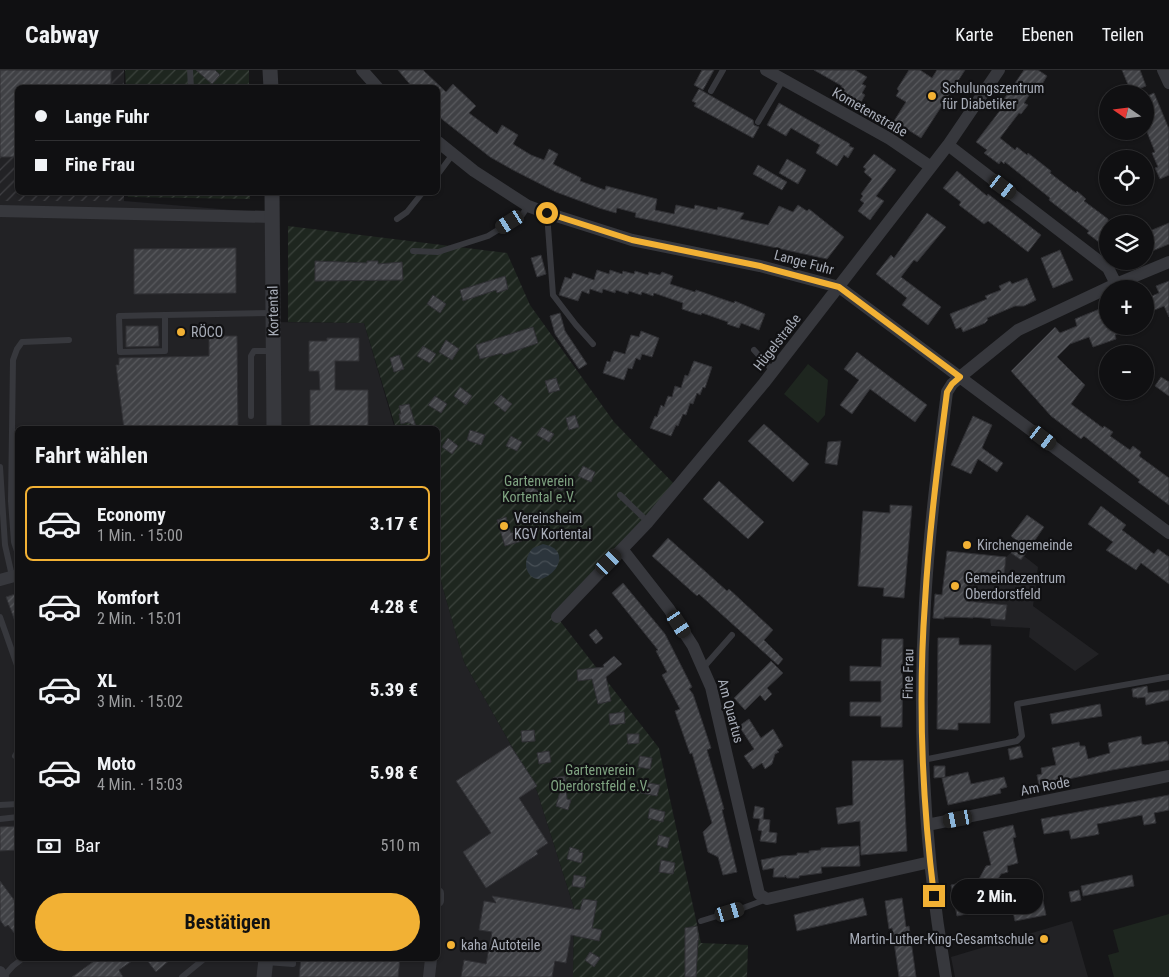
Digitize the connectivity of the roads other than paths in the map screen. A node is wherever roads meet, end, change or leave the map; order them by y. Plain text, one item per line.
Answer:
1 (190, 70) edge
2 (270, 70) edge
3 (362, 70) edge
4 (722, 70) edge
5 (766, 70) edge
6 (999, 70) edge
7 (1163, 70) edge
8 (783, 80) junction
9 (1169, 84) edge
10 (191, 85) edge
11 (271, 85) edge
12 (375, 85) edge
13 (711, 91) dead end
14 (758, 122) dead end
15 (440, 144) edge
16 (948, 145) junction
17 (453, 154) junction
18 (931, 167) junction
19 (440, 171) edge
20 (272, 195) edge
21 (421, 195) edge
22 (528, 206) junction
23 (0, 211) edge
24 (547, 213) junction
25 (272, 217) junction
26 (397, 219) dead end
27 (413, 251) dead end
28 (1169, 262) edge
29 (1114, 280) edge
30 (1126, 280) edge
31 (839, 287) junction
32 (1099, 292) edge
33 (273, 312) junction
34 (165, 315) junction
35 (69, 340) dead end
36 (593, 344) dead end
37 (754, 350) dead end
38 (273, 351) junction
39 (773, 371) junction
40 (960, 377) junction
41 (251, 416) dead end
42 (274, 426) edge
43 (0, 467) edge
44 (620, 494) dead end
45 (648, 522) junction
46 (1169, 533) edge
47 (15, 545) edge
48 (622, 549) junction
49 (10, 577) edge
50 (557, 616) dead end
51 (0, 617) edge
52 (732, 635) dead end
53 (15, 660) edge
54 (703, 668) junction
55 (1169, 677) edge
56 (923, 760) junction
57 (1169, 776) edge
58 (15, 804) edge
59 (0, 805) edge
60 (15, 817) edge
61 (0, 819) edge
62 (927, 825) junction
63 (930, 862) junction
64 (767, 899) junction
65 (701, 921) dead end
66 (19, 961) edge
67 (202, 961) edge
68 (294, 961) edge
69 (431, 961) edge
70 (265, 966) edge
71 (0, 972) edge
72 (3, 977) edge
73 (182, 977) edge
74 (429, 977) edge
75 (946, 977) edge

1 - 10 lane
2 - 11 street
3 - 12 street
4 - 13 lane
5 - 8 street, Kometenstraße
6 - 16 street, Hügelstraße
7 - 9 street
8 - 14 lane
8 - 18 street, Kometenstraße
15 - 17 street, Lange Fuhr
16 - 18 street, Hügelstraße
16 - 29 street
17 - 19 lane
17 - 22 street, Lange Fuhr
18 - 31 street, Hügelstraße
20 - 25 street, Kortental
21 - 26 lane
22 - 24 street, Lange Fuhr
22 - 27 lane
23 - 25 street
24 - 31 street, Lange Fuhr
24 - 36 lane
25 - 33 street, Kortental
28 - 30 street, Fine Frau
31 - 39 street, Hügelstraße
31 - 40 street, Lange Fuhr
32 - 40 street, Fine Frau
33 - 34 lane
33 - 38 street, Kortental
34 - 34 lane
35 - 47 lane
37 - 39 lane
38 - 41 lane
38 - 42 street, Kortental
39 - 45 street, Hügelstraße
40 - 46 street, Lange Fuhr
40 - 56 street, Fine Frau
43 - 49 lane
44 - 45 lane
45 - 48 street, Hügelstraße
48 - 50 street, Hügelstraße
48 - 54 street, Am Quartus
51 - 53 lane
52 - 54 lane
54 - 64 street, Am Quartus
55 - 56 lane
56 - 62 street, Fine Frau
57 - 62 street, Am Rode
58 - 59 lane
60 - 61 lane
62 - 63 street, Fine Frau
63 - 64 street
63 - 75 street, Fine Frau
64 - 65 lane
66 - 72 lane
67 - 73 lane
68 - 70 lane
69 - 74 street
71 - 72 street

